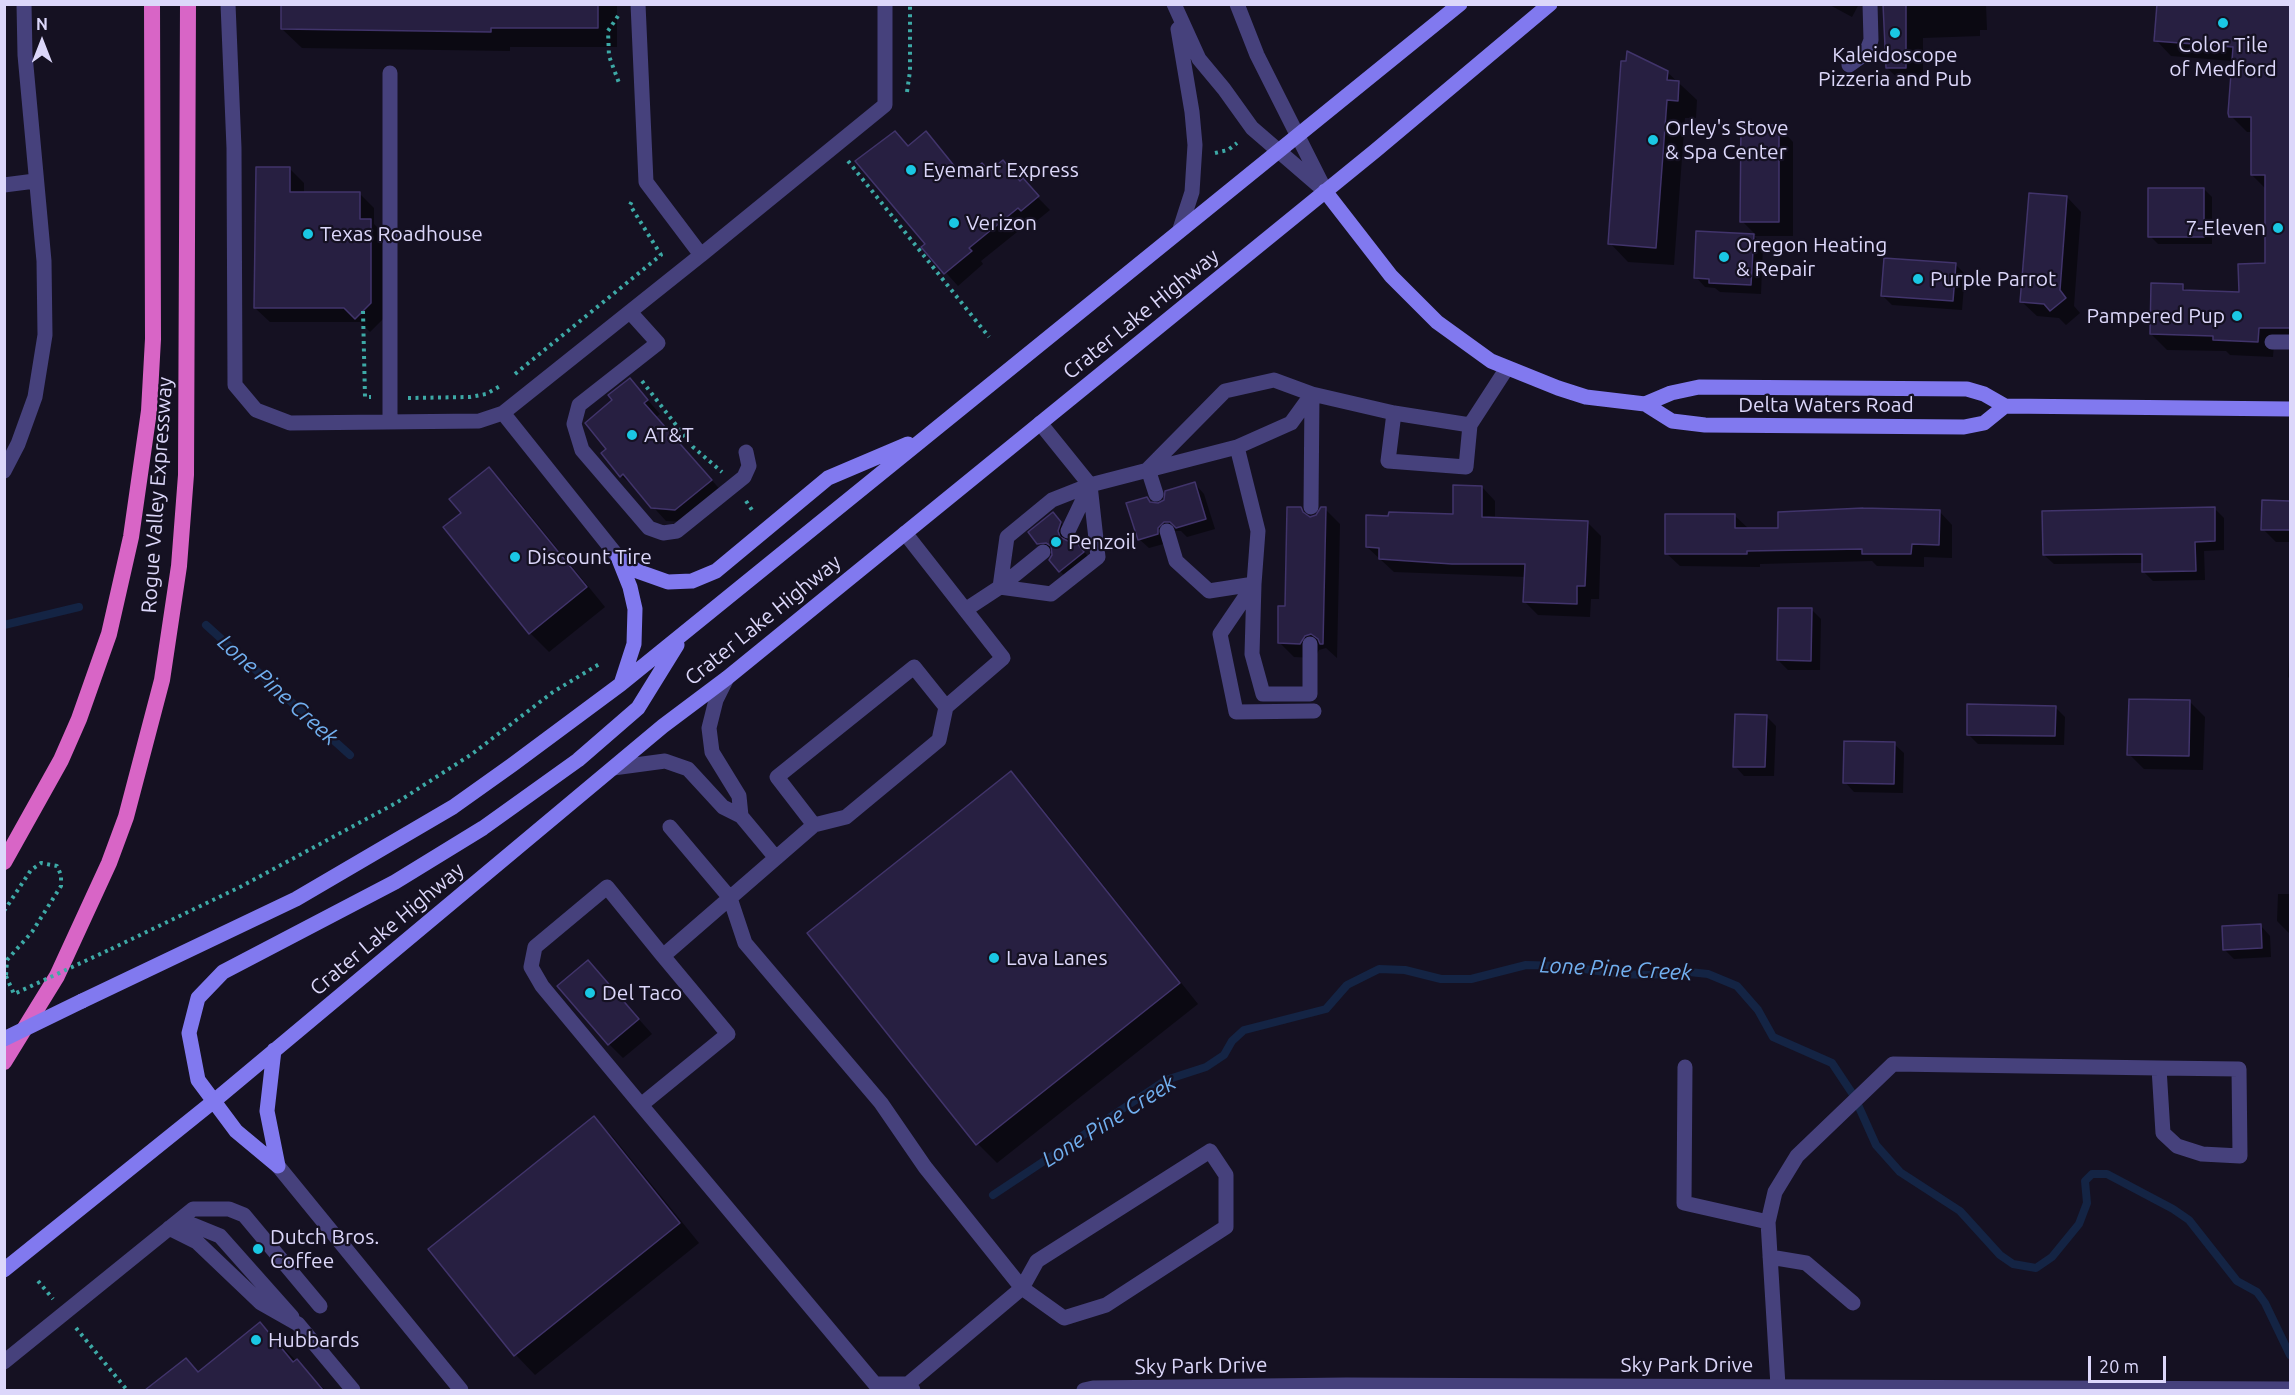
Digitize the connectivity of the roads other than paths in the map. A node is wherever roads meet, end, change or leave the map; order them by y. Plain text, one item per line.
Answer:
1 (24, 4) edge
2 (152, 4) edge
3 (188, 4) edge
4 (228, 4) edge
5 (638, 4) edge
6 (885, 4) edge
7 (1237, 4) edge
8 (1460, 4) edge
9 (1550, 4) edge
10 (1870, 4) edge
11 (1174, 5) edge
12 (1849, 64) dead end
13 (390, 73) dead end
14 (1298, 134) junction
15 (1278, 150) junction
16 (35, 182) junction
17 (4, 185) edge
18 (1325, 191) junction
19 (1180, 229) junction
20 (701, 255) junction
21 (630, 312) junction
22 (2272, 342) dead end
23 (2290, 342) edge
24 (1507, 368) junction
25 (1312, 394) junction
26 (1645, 404) junction
27 (2006, 406) junction
28 (2290, 409) edge
29 (503, 413) junction
30 (1394, 413) junction
31 (390, 422) junction
32 (1040, 423) junction
33 (1470, 425) junction
34 (924, 437) junction
35 (1237, 447) junction
36 (746, 452) dead end
37 (1148, 469) junction
38 (4, 471) edge
39 (1090, 485) junction
40 (1156, 494) dead end
41 (1311, 507) dead end
42 (1068, 531) dead end
43 (1167, 531) dead end
44 (904, 533) junction
45 (1043, 552) dead end
46 (618, 557) junction
47 (1254, 584) junction
48 (1000, 587) junction
49 (965, 610) junction
50 (684, 634) junction
51 (1310, 644) dead end
52 (727, 678) junction
53 (621, 684) junction
54 (946, 706) junction
55 (1314, 711) dead end
56 (613, 768) junction
57 (741, 816) junction
58 (814, 825) junction
59 (670, 827) dead end
60 (776, 858) junction
61 (4, 862) edge
62 (730, 898) junction
63 (663, 956) junction
64 (4, 1039) edge
65 (274, 1050) junction
66 (4, 1062) edge
67 (1685, 1067) dead end
68 (2159, 1068) junction
69 (214, 1101) junction
70 (641, 1105) junction
71 (278, 1166) junction
72 (1768, 1222) junction
73 (169, 1228) junction
74 (1770, 1257) junction
75 (4, 1270) edge
76 (1023, 1288) junction
77 (1853, 1302) dead end
78 (320, 1306) dead end
79 (4, 1362) edge
80 (911, 1387) edge
81 (1346, 1388) edge
82 (1778, 1388) edge
83 (2290, 1389) edge
84 (353, 1390) edge
85 (461, 1390) edge
86 (1083, 1390) edge
87 (2217, 1390) edge

1 - 16 street
2 - 61 highway, Rogue Valley Expressway
3 - 66 highway, Rogue Valley Expressway
4 - 31 street
5 - 20 street
6 - 20 street
7 - 14 street, Delta Waters Road
8 - 14 main road, Crater Lake Highway
9 - 18 main road, Crater Lake Highway
10 - 12 street
11 - 15 street, Delta Waters Road
11 - 19 street
13 - 31 street
14 - 15 main road, Crater Lake Highway
14 - 18 street, Delta Waters Road
15 - 18 street, Delta Waters Road
15 - 19 main road, Crater Lake Highway
16 - 17 street
16 - 38 street
18 - 24 main road, Delta Waters Road
18 - 32 main road, Crater Lake Highway
19 - 34 main road, Crater Lake Highway
20 - 21 street
21 - 29 street
21 - 36 street
22 - 23 street
24 - 26 main road, Delta Waters Road
24 - 33 street
25 - 30 street
25 - 35 street
25 - 37 street
25 - 41 street
26 - 27 main road, Delta Waters Road
26 - 27 main road, Delta Waters Road
27 - 28 main road, Delta Waters Road
29 - 31 street
29 - 46 street
30 - 33 street
30 - 33 street
32 - 39 street
32 - 44 main road, Crater Lake Highway
34 - 46 main road
34 - 50 main road, Crater Lake Highway
35 - 37 street
35 - 47 street
37 - 39 street
37 - 40 street
39 - 42 street
39 - 48 street
39 - 48 street
43 - 47 street
44 - 49 street
44 - 52 main road, Crater Lake Highway
45 - 48 street
46 - 53 main road
47 - 51 street
47 - 55 street
48 - 49 street
49 - 54 street
50 - 53 main road, Crater Lake Highway
50 - 69 main road
52 - 56 main road, Crater Lake Highway
52 - 57 street
53 - 64 main road, Crater Lake Highway, bridge
54 - 58 street
54 - 58 street
56 - 57 street
56 - 65 main road, Crater Lake Highway
57 - 60 street
58 - 60 street
59 - 62 street
60 - 62 street
62 - 63 street
62 - 76 street
63 - 70 street
63 - 70 street
65 - 69 main road, Crater Lake Highway
65 - 71 main road
67 - 72 street
68 - 68 street
68 - 72 street
69 - 71 main road
69 - 75 main road, Crater Lake Highway
70 - 80 street
71 - 85 street
72 - 74 street
73 - 78 street
73 - 79 street
73 - 84 street
74 - 77 street
74 - 82 street
76 - 76 street
76 - 80 street
81 - 82 street, Sky Park Drive
81 - 86 street, Sky Park Drive
82 - 87 street, Sky Park Drive
83 - 87 street, Sky Park Drive

